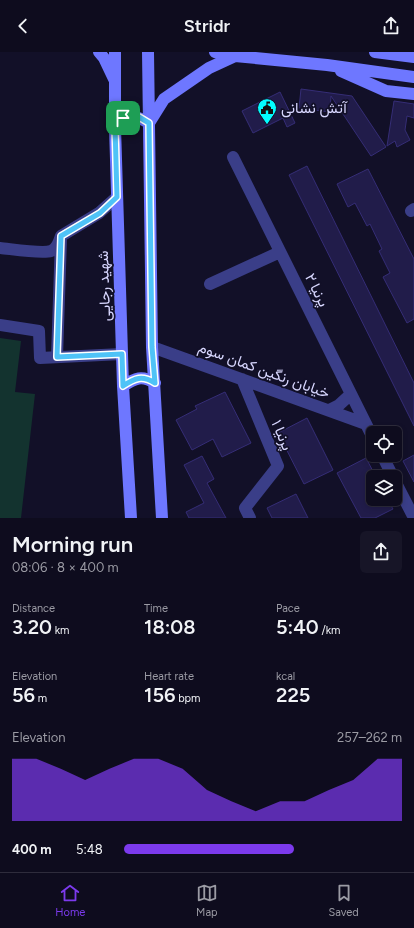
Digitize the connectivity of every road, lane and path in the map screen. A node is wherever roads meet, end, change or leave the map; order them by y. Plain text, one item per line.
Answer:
1 (99, 52) edge
2 (115, 52) edge
3 (148, 52) edge
4 (215, 52) edge
5 (378, 53) edge
6 (235, 56) junction
7 (414, 58) edge
8 (327, 65) junction
9 (414, 77) edge
10 (115, 80) junction
11 (414, 94) edge
12 (149, 123) junction
13 (115, 127) junction
14 (233, 157) dead end
15 (117, 197) junction
16 (61, 236) junction
17 (0, 248) edge
18 (280, 252) junction
19 (210, 284) dead end
20 (0, 325) edge
21 (152, 347) junction
22 (122, 354) junction
23 (57, 357) junction
24 (242, 379) junction
25 (155, 383) junction
26 (123, 386) junction
27 (351, 394) junction
28 (328, 410) junction
29 (366, 424) joint
30 (402, 497) edge
31 (410, 515) edge
32 (131, 518) edge
33 (162, 518) edge
34 (250, 518) edge

1 - 10 street
2 - 10 street, شهید رجایی
3 - 12 street
4 - 6 street
5 - 7 street
6 - 8 street
6 - 12 street
8 - 9 street
8 - 11 street
10 - 13 street, شهید رجایی
12 - 13 street
12 - 21 street
13 - 15 street, شهید رجایی
14 - 18 street, پرنیا ۲
15 - 16 street
15 - 22 street, شهید رجایی
16 - 17 street
16 - 23 street
18 - 19 street
18 - 27 street, پرنیا ۲
20 - 23 street
21 - 24 street, خیابان رنگین کمان سوم
21 - 25 street
22 - 23 street
22 - 26 street, شهید رجایی
24 - 28 street, خیابان رنگین کمان سوم
24 - 34 street, پرنیا ۱
25 - 26 street
25 - 33 street
26 - 32 street, شهید رجایی
27 - 28 street
27 - 29 street, پرنیا ۲
28 - 29 street, خیابان رنگین کمان سوم
30 - 31 street

